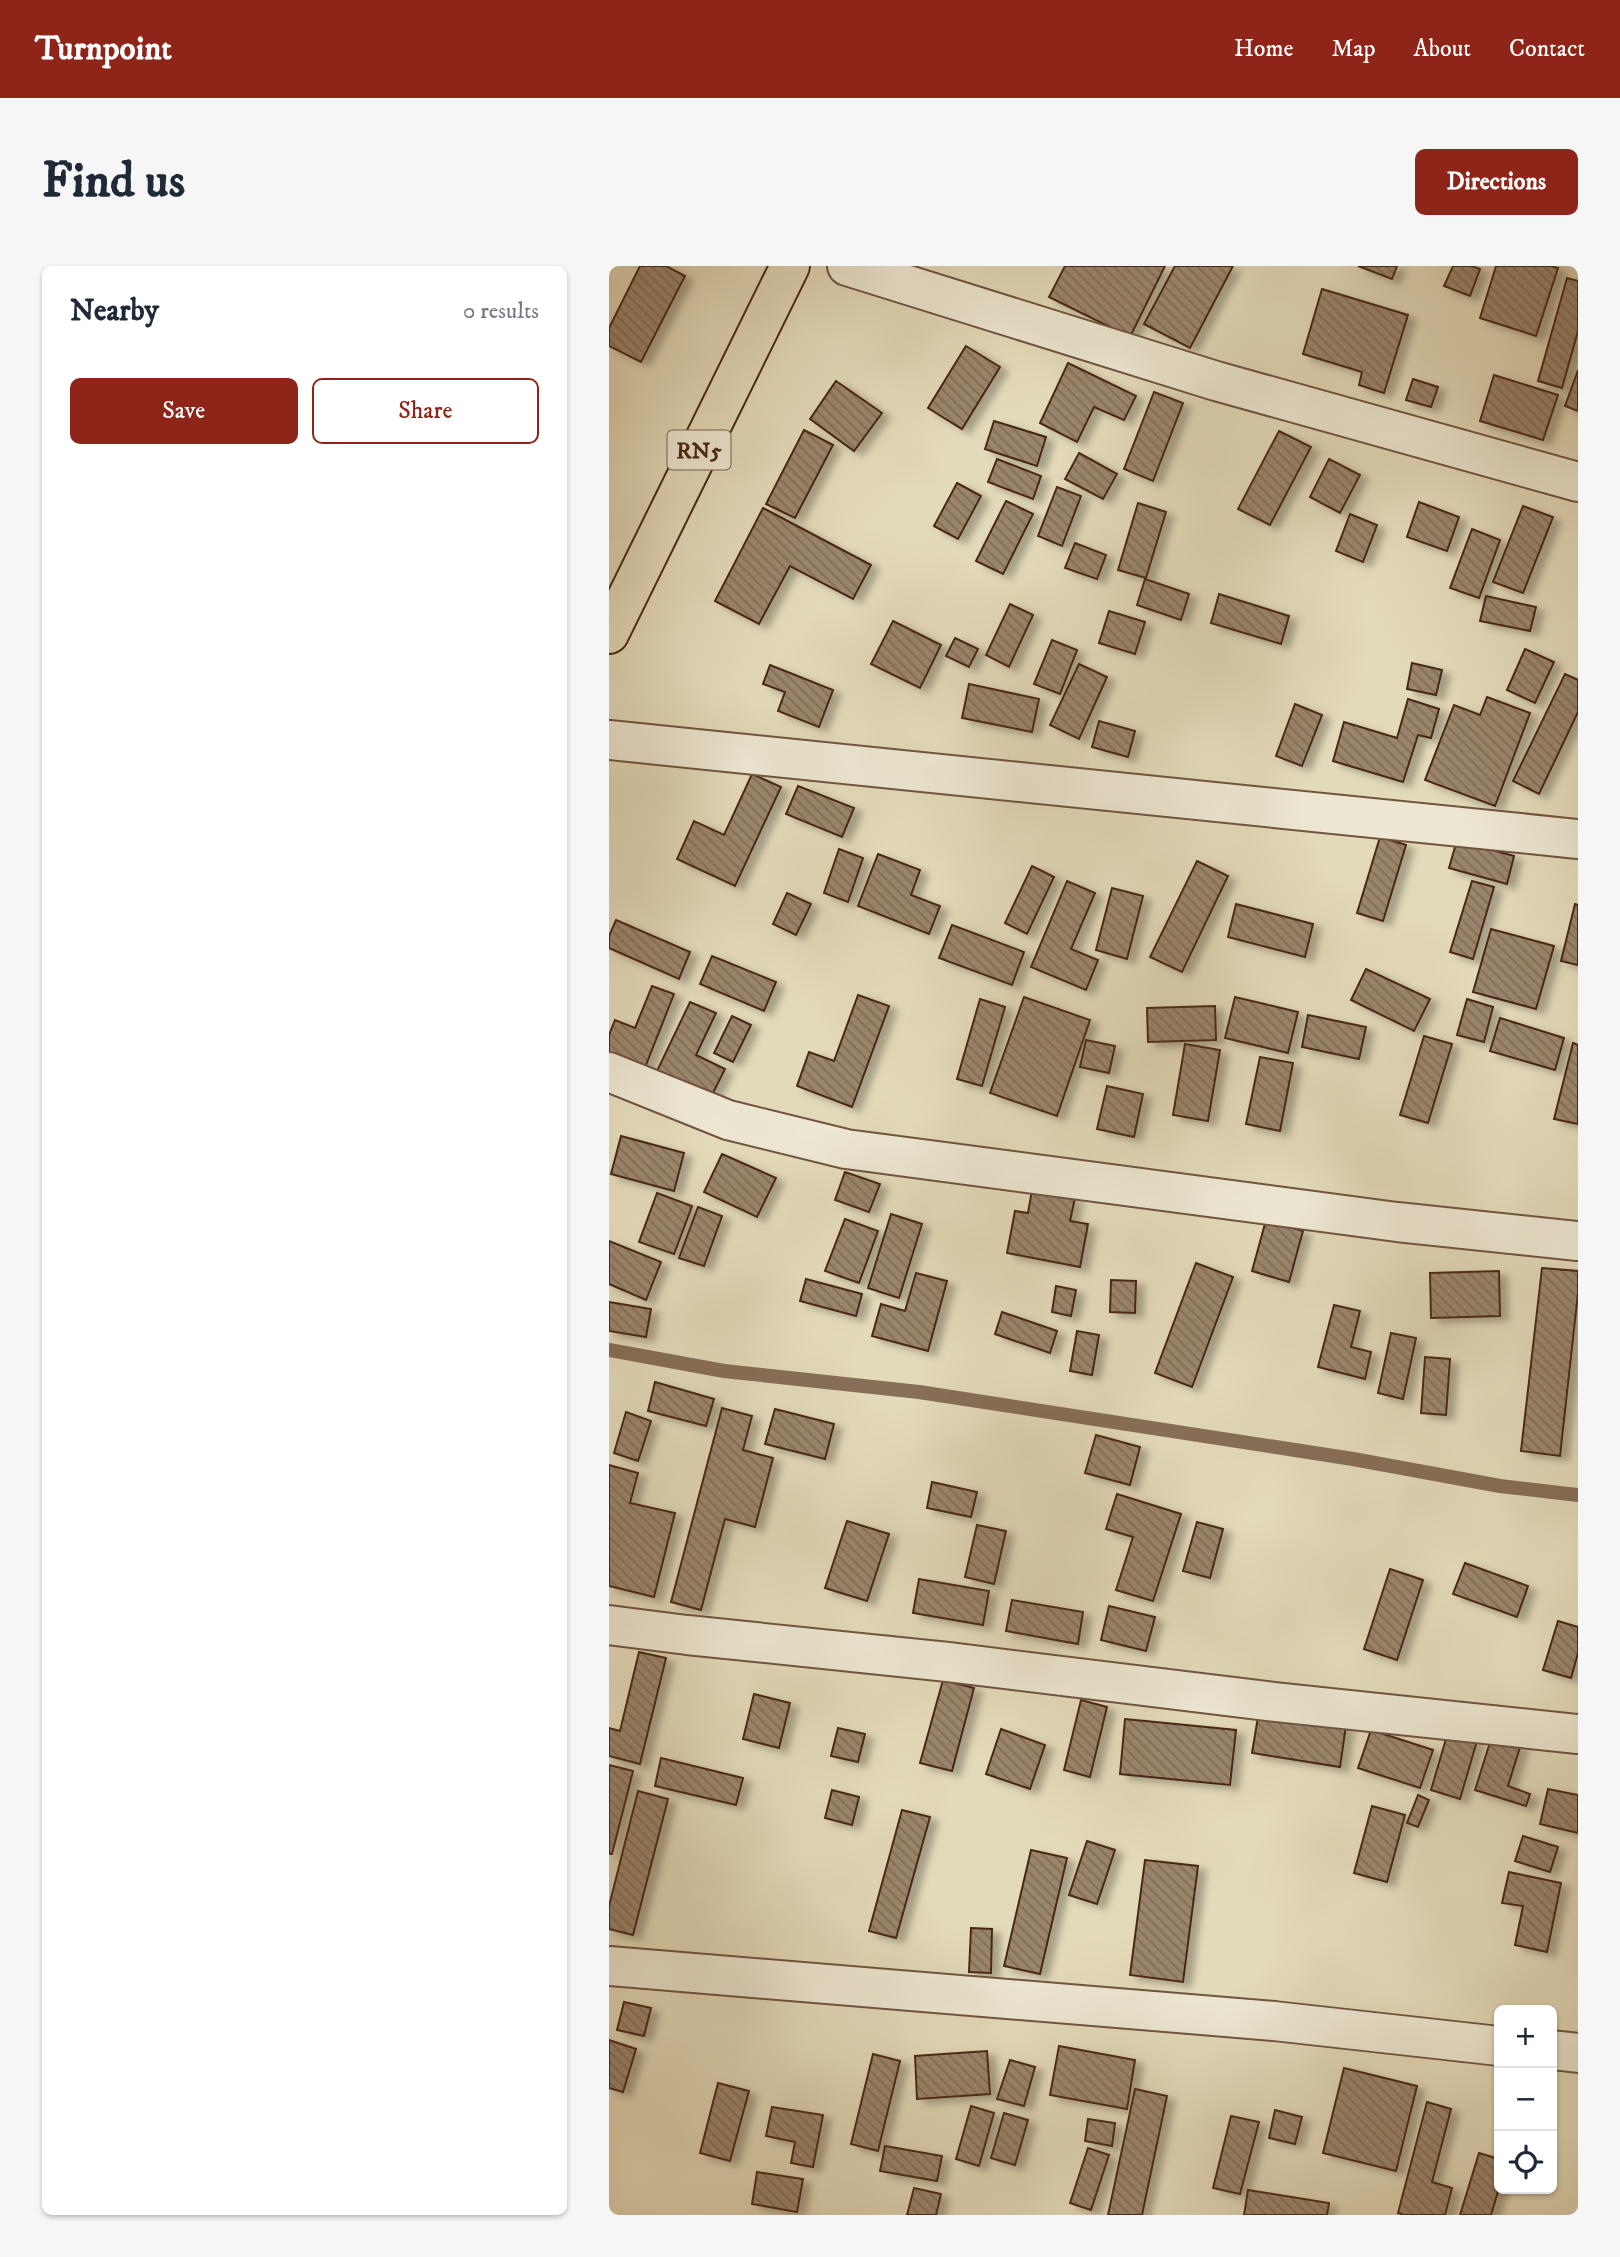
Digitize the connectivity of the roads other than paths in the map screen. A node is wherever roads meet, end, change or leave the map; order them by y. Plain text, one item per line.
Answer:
1 (790, 266) edge
2 (847, 266) edge
3 (1578, 482) edge
4 (609, 634) edge
5 (609, 740) edge
6 (1578, 839) edge
7 (609, 1072) edge
8 (1578, 1241) edge
9 (609, 1625) edge
10 (1578, 1734) edge
11 (609, 1966) edge
12 (1494, 2045) edge
13 (1557, 2051) edge
14 (1578, 2053) edge

1 - 4 highway, RN5
2 - 3 street
5 - 6 street
7 - 8 street
9 - 10 street
11 - 12 street
13 - 14 street

